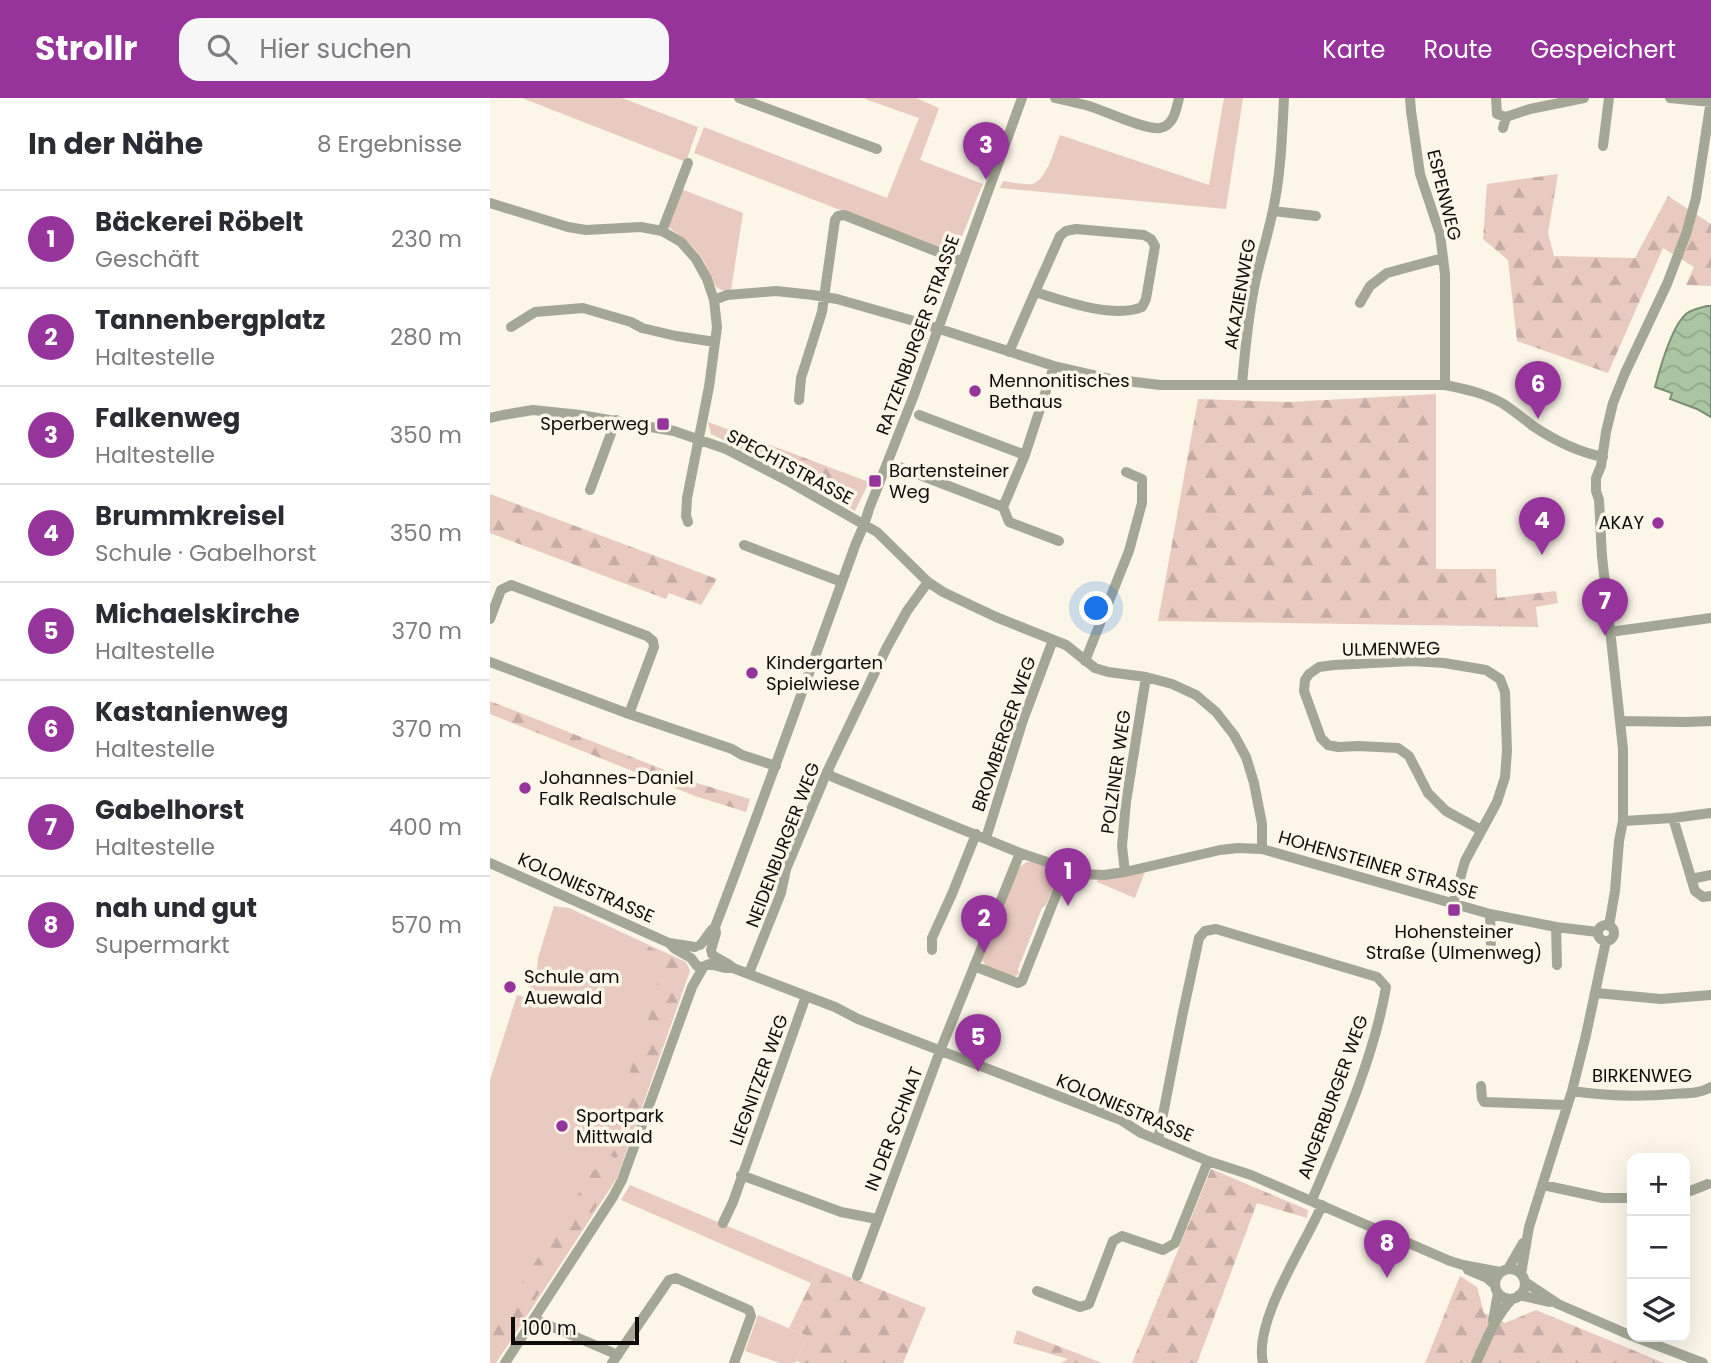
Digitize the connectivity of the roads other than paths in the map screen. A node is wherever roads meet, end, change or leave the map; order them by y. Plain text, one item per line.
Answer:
1 (739, 98) edge
2 (1022, 98) edge
3 (1055, 98) edge
4 (1180, 98) edge
5 (1284, 98) edge
6 (1410, 98) edge
7 (1496, 98) edge
8 (1584, 98) edge
9 (1609, 98) edge
10 (1670, 98) edge
11 (1711, 101) edge
12 (1506, 117) junction
13 (1503, 128) dead end
14 (1603, 146) dead end
15 (877, 149) dead end
16 (688, 163) dead end
17 (490, 203) edge
18 (1273, 211) junction
19 (1316, 216) dead end
20 (662, 231) junction
21 (1443, 258) junction
22 (961, 261) junction
23 (1035, 292) junction
24 (823, 298) junction
25 (714, 300) junction
26 (1360, 303) dead end
27 (511, 327) dead end
28 (937, 329) junction
29 (715, 342) junction
30 (1009, 352) junction
31 (1054, 366) junction
32 (1242, 384) junction
33 (1445, 385) junction
34 (799, 400) dead end
35 (919, 415) dead end
36 (490, 418) edge
37 (616, 420) junction
38 (700, 439) junction
39 (1024, 455) junction
40 (1603, 457) junction
41 (899, 467) dead end
42 (1126, 472) dead end
43 (590, 491) dead end
44 (1003, 507) junction
45 (688, 522) dead end
46 (864, 525) junction
47 (1059, 541) dead end
48 (744, 545) dead end
49 (842, 582) junction
50 (928, 582) junction
51 (1711, 618) edge
52 (490, 619) edge
53 (1610, 632) junction
54 (1053, 640) junction
55 (1086, 661) junction
56 (490, 662) edge
57 (1146, 677) junction
58 (629, 714) junction
59 (1620, 720) junction
60 (1711, 721) edge
61 (776, 766) junction
62 (828, 772) junction
63 (1711, 813) edge
64 (1673, 818) junction
65 (1623, 821) junction
66 (1481, 830) junction
67 (981, 836) junction
68 (1262, 849) junction
69 (1020, 853) junction
70 (490, 863) edge
71 (1066, 870) junction
72 (1125, 872) junction
73 (1711, 874) edge
74 (1691, 879) junction
75 (1711, 896) edge
76 (1453, 904) junction
77 (1490, 914) junction
78 (1609, 926) junction
79 (715, 927) junction
80 (1556, 927) junction
81 (1598, 932) junction
82 (1606, 941) junction
83 (669, 943) junction
84 (697, 946) junction
85 (1491, 948) dead end
86 (932, 950) dead end
87 (709, 959) junction
88 (692, 960) junction
89 (1557, 965) dead end
90 (974, 966) junction
91 (749, 973) junction
92 (692, 987) junction
93 (1596, 993) junction
94 (1711, 995) edge
95 (806, 996) junction
96 (940, 1051) junction
97 (1481, 1086) dead end
98 (1711, 1087) edge
99 (1572, 1091) junction
100 (1567, 1105) junction
101 (1158, 1140) junction
102 (1208, 1161) junction
103 (741, 1175) junction
104 (1708, 1184) dead end
105 (1543, 1185) junction
106 (1690, 1191) edge
107 (1627, 1198) edge
108 (1317, 1203) junction
109 (877, 1219) junction
110 (723, 1223) dead end
111 (1527, 1236) junction
112 (1463, 1265) junction
113 (1504, 1270) junction
114 (857, 1276) dead end
115 (1523, 1278) junction
116 (1496, 1289) junction
117 (1037, 1291) dead end
118 (1516, 1297) junction
119 (1558, 1304) junction
120 (534, 1319) junction
121 (1491, 1329) junction
122 (1627, 1333) edge
123 (1649, 1342) edge
124 (615, 1359) edge
125 (505, 1363) edge
126 (734, 1363) edge
127 (1263, 1363) edge
128 (1476, 1363) edge
129 (1703, 1363) edge

1 - 15 street
2 - 22 street, RATZENBURGER STRASSE
3 - 4 street
5 - 18 street, AKAZIENWEG
6 - 21 street, ESPENWEG
7 - 12 street
8 - 12 street
9 - 14 street
10 - 11 street
11 - 40 street
12 - 13 street
16 - 20 street
17 - 20 street
18 - 19 street
18 - 32 street, AKAZIENWEG
20 - 25 street
21 - 26 street, ESPENWEG
21 - 33 street, ESPENWEG
22 - 24 street
22 - 28 street, RATZENBURGER STRASSE
23 - 23 street
23 - 30 street
24 - 25 street
24 - 28 street
24 - 34 street
25 - 29 street
27 - 29 street
28 - 30 street
28 - 46 street, RATZENBURGER STRASSE
29 - 38 street
30 - 31 street
31 - 32 street
31 - 39 street
32 - 33 street
33 - 40 street
35 - 39 street
36 - 37 street, SPECHTSTRASSE
37 - 38 street, SPECHTSTRASSE
37 - 43 street
38 - 45 street, SPECHTSTRASSE
38 - 46 street, SPECHTSTRASSE
39 - 44 street
40 - 53 street
41 - 44 street
42 - 55 street
44 - 47 street
46 - 49 street, RATZENBURGER STRASSE
46 - 50 street
48 - 49 street
49 - 61 street, RATZENBURGER STRASSE
50 - 54 street
50 - 62 street, NEIDENBURGER WEG
51 - 53 street
52 - 58 street
53 - 59 street
54 - 55 street
54 - 67 street, BROMBERGER WEG
55 - 57 street
56 - 58 street
57 - 68 street
57 - 72 street, POLZINER WEG
58 - 61 street
59 - 60 street
59 - 65 street
61 - 79 street, RATZENBURGER STRASSE
62 - 67 street
62 - 91 street, NEIDENBURGER WEG
63 - 64 street
64 - 65 street
64 - 74 street
65 - 78 street
66 - 66 street, ULMENWEG
66 - 76 street, ULMENWEG
67 - 69 street
67 - 86 street
68 - 72 street, HOHENSTEINER STRASSE
68 - 76 street, HOHENSTEINER STRASSE
69 - 71 street, HOHENSTEINER STRASSE
69 - 90 street, IN DER SCHNAT
70 - 83 street, KOLONIESTRASSE
71 - 72 street, HOHENSTEINER STRASSE
71 - 90 street
73 - 74 street
74 - 75 street
76 - 77 street, HOHENSTEINER STRASSE
77 - 80 street, HOHENSTEINER STRASSE
77 - 85 street
78 - 81 street
78 - 82 street
79 - 84 street, RATZENBURGER STRASSE
79 - 87 street, RATZENBURGER STRASSE
80 - 81 street, HOHENSTEINER STRASSE
80 - 89 street
81 - 82 street
82 - 93 street
83 - 84 street, KOLONIESTRASSE
83 - 88 street, KOLONIESTRASSE
84 - 87 street
84 - 88 street
87 - 88 street
87 - 91 street, KOLONIESTRASSE
87 - 92 street, RATZENBURGER STRASSE
88 - 92 street
90 - 96 street, IN DER SCHNAT
91 - 95 street, KOLONIESTRASSE
92 - 120 street
93 - 94 street
93 - 99 street
95 - 96 street, KOLONIESTRASSE
95 - 103 street, LIEGNITZER WEG
96 - 101 street, KOLONIESTRASSE
96 - 109 street, IN DER SCHNAT
97 - 100 street
98 - 99 street, BIRKENWEG
99 - 100 street
100 - 105 street
101 - 102 street, KOLONIESTRASSE
101 - 108 street, ANGERBURGER WEG
102 - 108 street, KOLONIESTRASSE
102 - 117 street
103 - 109 street, IN DER SCHNAT
103 - 110 street, LIEGNITZER WEG
104 - 106 street
105 - 107 street
105 - 111 street
108 - 112 street, KOLONIESTRASSE
108 - 127 street
109 - 114 street, IN DER SCHNAT
111 - 113 street
111 - 115 street
112 - 113 street, KOLONIESTRASSE
112 - 116 street, KOLONIESTRASSE
113 - 115 street
113 - 116 street
115 - 118 street
115 - 119 street
116 - 118 street
116 - 121 street
118 - 119 street
118 - 121 street
119 - 122 street
120 - 124 street
120 - 125 street
121 - 128 street
123 - 129 street
124 - 126 street

